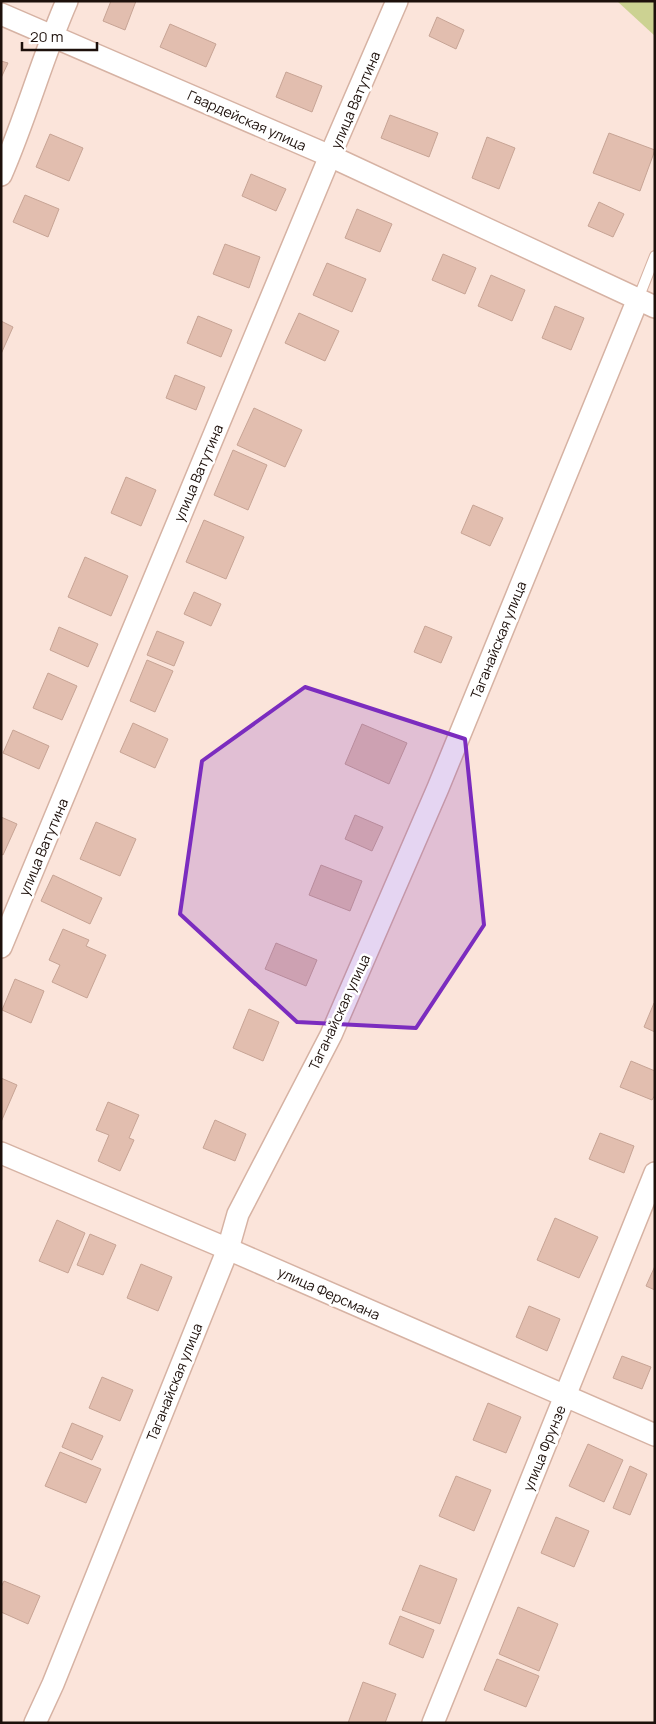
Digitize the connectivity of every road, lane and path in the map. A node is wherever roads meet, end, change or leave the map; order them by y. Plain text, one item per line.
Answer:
1 (67, 1) edge
2 (398, 1) edge
3 (1, 14) edge
4 (52, 35) junction
5 (330, 156) junction
6 (1, 175) edge
7 (655, 256) edge
8 (646, 303) edge
9 (1, 947) edge
10 (1, 1153) edge
11 (655, 1173) edge
12 (228, 1249) junction
13 (564, 1396) junction
14 (655, 1435) edge
15 (35, 1723) edge
16 (433, 1723) edge

1 - 4 street
2 - 5 street, улица Ватутина
3 - 4 street, Гвардейская улица
4 - 5 street, Гвардейская улица
4 - 6 street
5 - 8 street, Гвардейская улица
5 - 9 street, улица Ватутина
7 - 8 lane
8 - 12 street, Таганайская улица
10 - 12 street, улица Ферсмана
11 - 13 street, улица Фрунзе
12 - 13 street, улица Ферсмана
12 - 15 street, Таганайская улица
13 - 14 street, улица Ферсмана
13 - 16 street, улица Фрунзе

